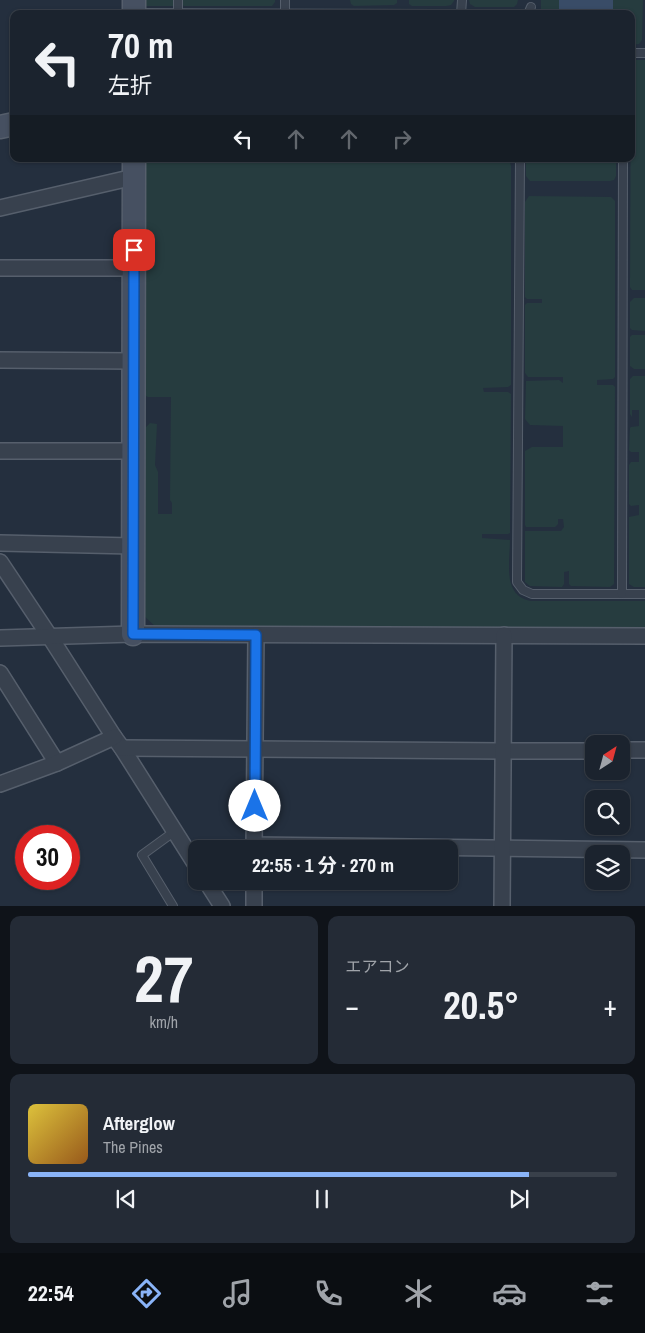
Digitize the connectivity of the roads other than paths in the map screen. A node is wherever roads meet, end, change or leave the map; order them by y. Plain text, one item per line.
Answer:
1 (520, 162) edge
2 (623, 162) edge
3 (134, 168) edge
4 (0, 208) edge
5 (0, 268) edge
6 (134, 268) junction
7 (0, 360) edge
8 (133, 361) junction
9 (0, 451) edge
10 (133, 451) junction
11 (0, 543) edge
12 (133, 546) junction
13 (0, 562) edge
14 (622, 594) junction
15 (645, 594) edge
16 (133, 634) junction
17 (256, 635) junction
18 (504, 635) junction
19 (50, 636) junction
20 (645, 636) edge
21 (0, 638) edge
22 (0, 673) edge
23 (118, 742) junction
24 (255, 748) junction
25 (585, 750) edge
26 (630, 750) edge
27 (645, 750) edge
28 (503, 751) junction
29 (57, 763) junction
30 (0, 784) edge
31 (175, 832) junction
32 (254, 840) edge
33 (458, 849) edge
34 (503, 849) junction
35 (645, 850) edge
36 (188, 852) edge
37 (212, 890) edge
38 (254, 890) edge
39 (173, 906) edge
40 (222, 906) edge
41 (254, 906) edge
42 (502, 906) edge

1 - 14 lane
2 - 14 lane
3 - 4 street
3 - 6 street
5 - 6 street
6 - 8 street
7 - 8 street
8 - 10 street
9 - 10 street
10 - 12 street
11 - 12 street
12 - 16 street
13 - 19 street
14 - 15 lane
16 - 17 street
16 - 19 street
17 - 18 street
17 - 24 street
18 - 20 street
18 - 28 street
19 - 21 street
19 - 23 street
22 - 29 street
23 - 24 street
23 - 29 street
23 - 31 street
24 - 28 street
24 - 32 street
25 - 28 street
26 - 27 street
28 - 34 street
29 - 30 street
31 - 36 street
31 - 39 lane
33 - 34 street
34 - 35 street
34 - 42 street
37 - 40 street
38 - 41 street

